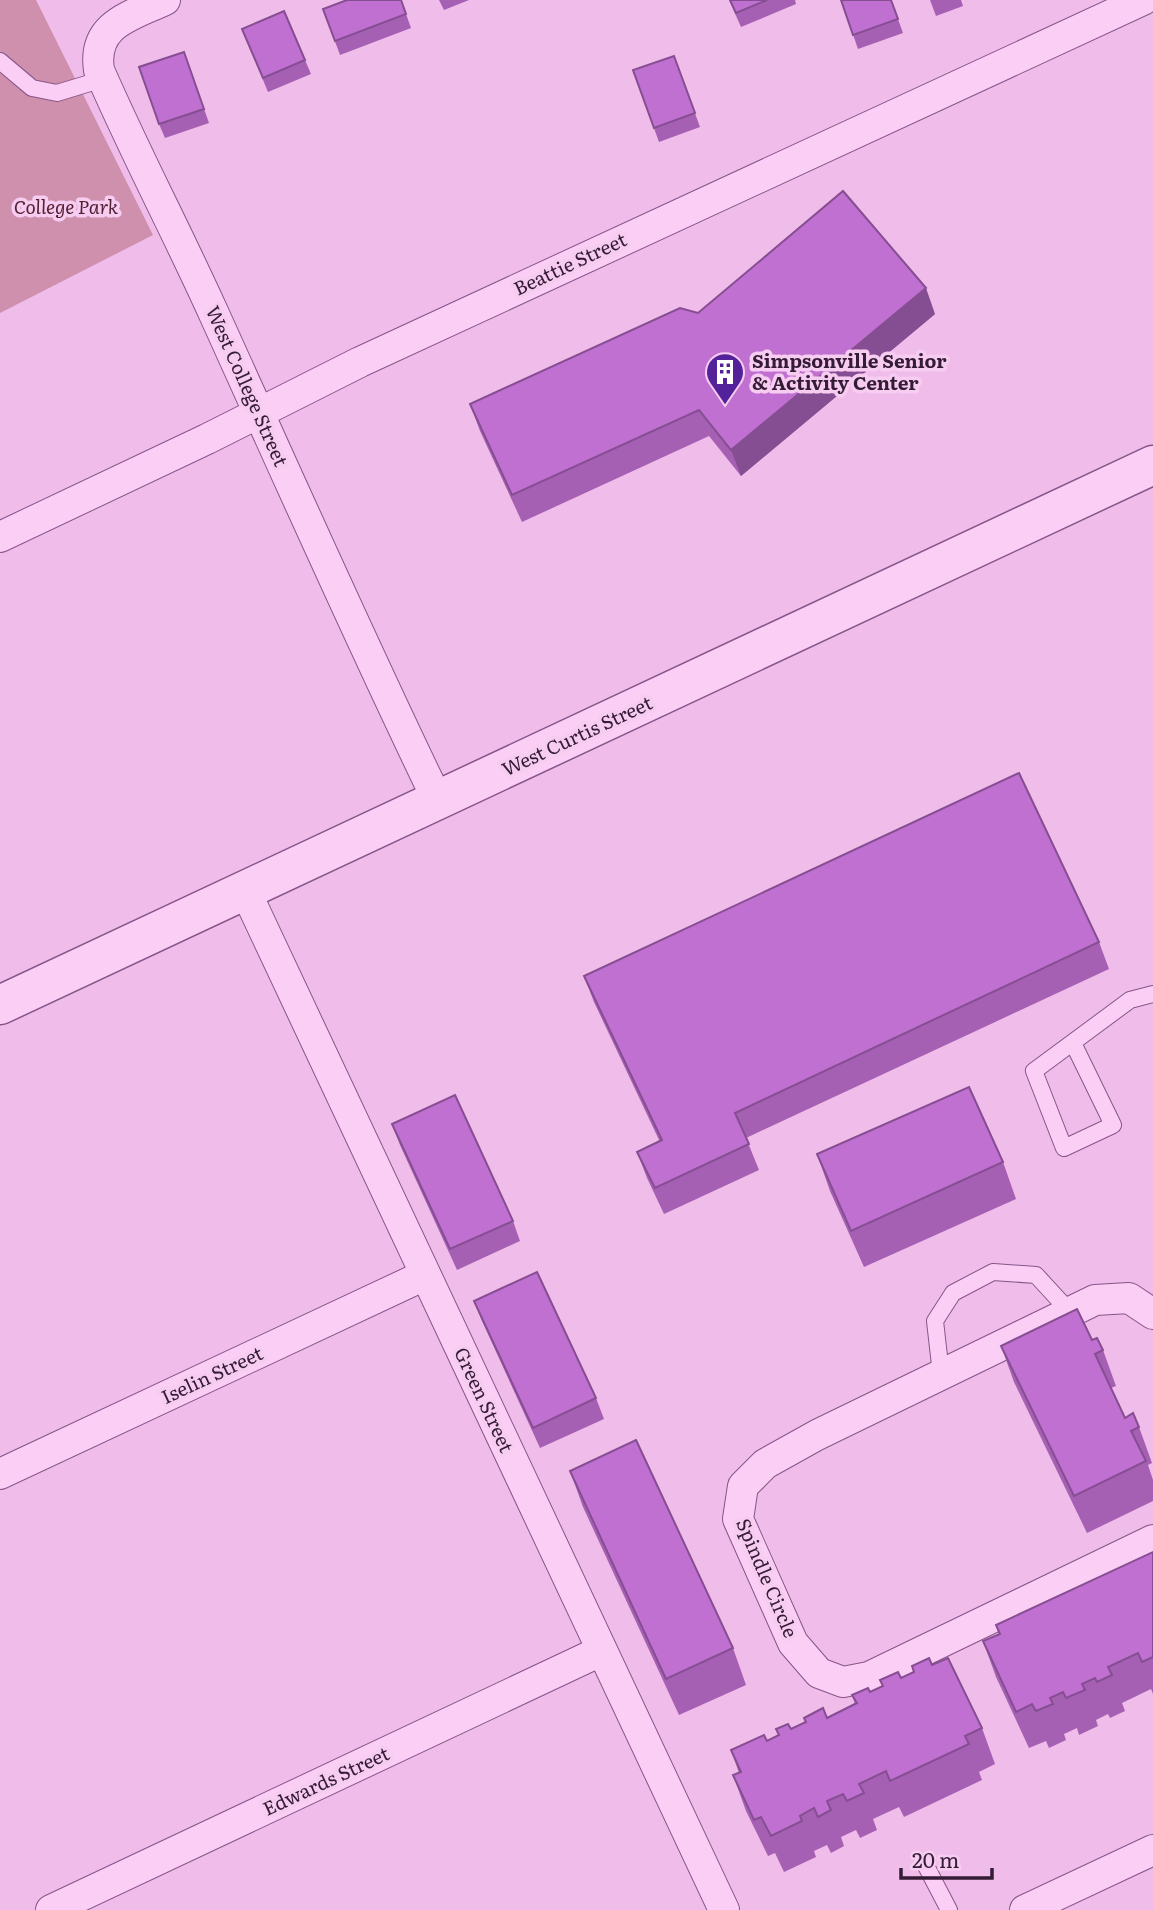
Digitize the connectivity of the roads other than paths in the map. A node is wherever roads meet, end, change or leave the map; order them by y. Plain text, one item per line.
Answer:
1 (165, 0) edge
2 (1143, 0) edge
3 (0, 61) edge
4 (103, 79) junction
5 (259, 412) junction
6 (1153, 465) edge
7 (0, 537) edge
8 (438, 801) junction
9 (245, 890) junction
10 (1153, 994) edge
11 (0, 1005) edge
12 (1073, 1043) junction
13 (425, 1275) junction
14 (1070, 1312) junction
15 (1153, 1314) edge
16 (941, 1374) junction
17 (0, 1475) edge
18 (1153, 1540) edge
19 (601, 1651) junction
20 (1153, 1850) edge
21 (925, 1864) dead end
22 (51, 1910) edge
23 (724, 1910) edge
24 (949, 1910) edge
25 (1025, 1910) edge

1 - 4 street, West College Street
2 - 5 street, Beattie Street
3 - 4 lane
4 - 5 street, West College Street
5 - 7 street, Beattie Street
5 - 8 street, West College Street
6 - 8 street, West Curtis Street
8 - 9 street, West Curtis Street
9 - 11 street, West Curtis Street
9 - 13 street, Green Street
10 - 12 lane
12 - 12 lane
13 - 17 street, Iselin Street
13 - 19 street, Green Street
14 - 15 street, Spindle Circle
14 - 16 street, Spindle Circle
14 - 16 lane
16 - 18 street, Spindle Circle
19 - 22 street, Edwards Street
19 - 23 street, Green Street
20 - 25 street
21 - 24 lane

